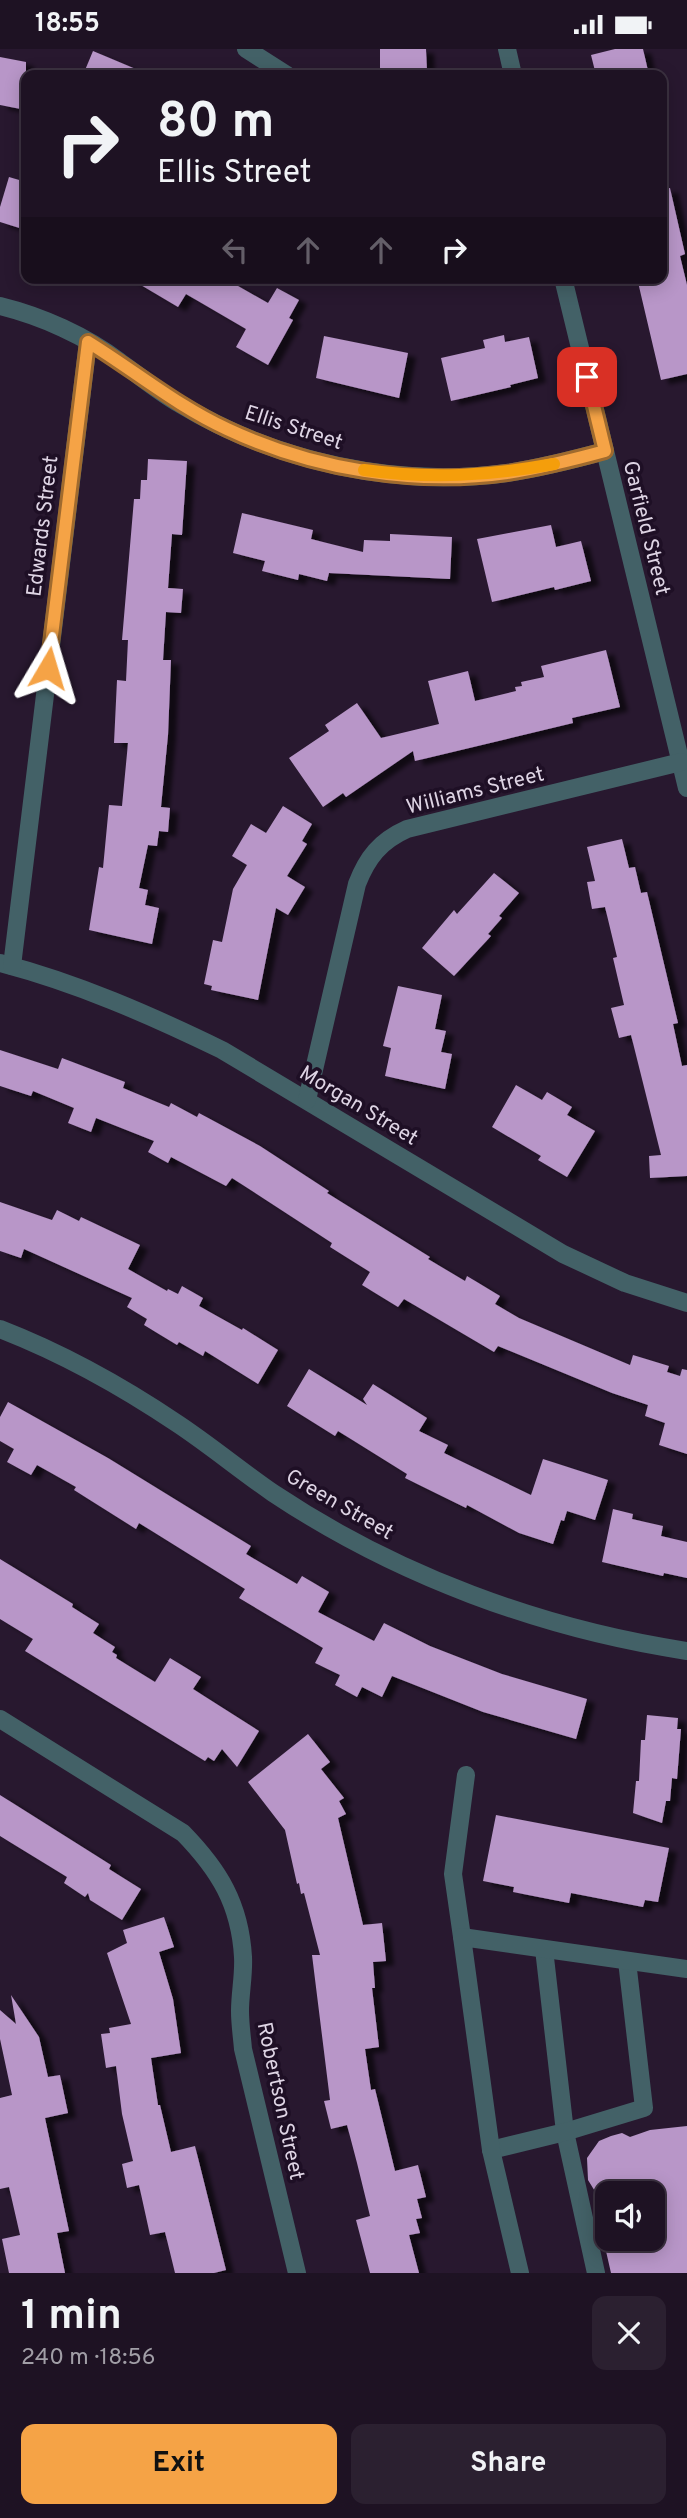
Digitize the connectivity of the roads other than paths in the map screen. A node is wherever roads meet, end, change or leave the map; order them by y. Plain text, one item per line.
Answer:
1 (246, 49) edge
2 (507, 49) edge
3 (279, 70) edge
4 (512, 70) edge
5 (564, 284) edge
6 (0, 306) edge
7 (88, 342) junction
8 (605, 451) junction
9 (681, 762) junction
10 (687, 788) edge
11 (6, 965) edge
12 (307, 1100) junction
13 (687, 1303) edge
14 (0, 1329) edge
15 (687, 1651) edge
16 (0, 1719) edge
17 (466, 1775) dead end
18 (462, 1937) junction
19 (544, 1949) junction
20 (627, 1961) junction
21 (687, 1969) edge
22 (565, 2132) junction
23 (491, 2150) junction
24 (297, 2273) edge
25 (520, 2273) edge
26 (596, 2273) edge

1 - 3 street
2 - 4 street
5 - 8 street, Garfield Street
6 - 7 street, Ellis Street
7 - 8 street, Ellis Street
7 - 11 street, Edwards Street
8 - 9 street, Garfield Street
9 - 10 street, Garfield Street
9 - 12 street, Williams Street
11 - 12 street, Morgan Street
12 - 13 street, Morgan Street
14 - 15 street, Green Street
16 - 24 street, Robertson Street
17 - 18 street
18 - 19 street
18 - 23 street
19 - 20 street
19 - 22 street
20 - 21 street
20 - 22 street
22 - 23 street
22 - 26 street
23 - 25 street

